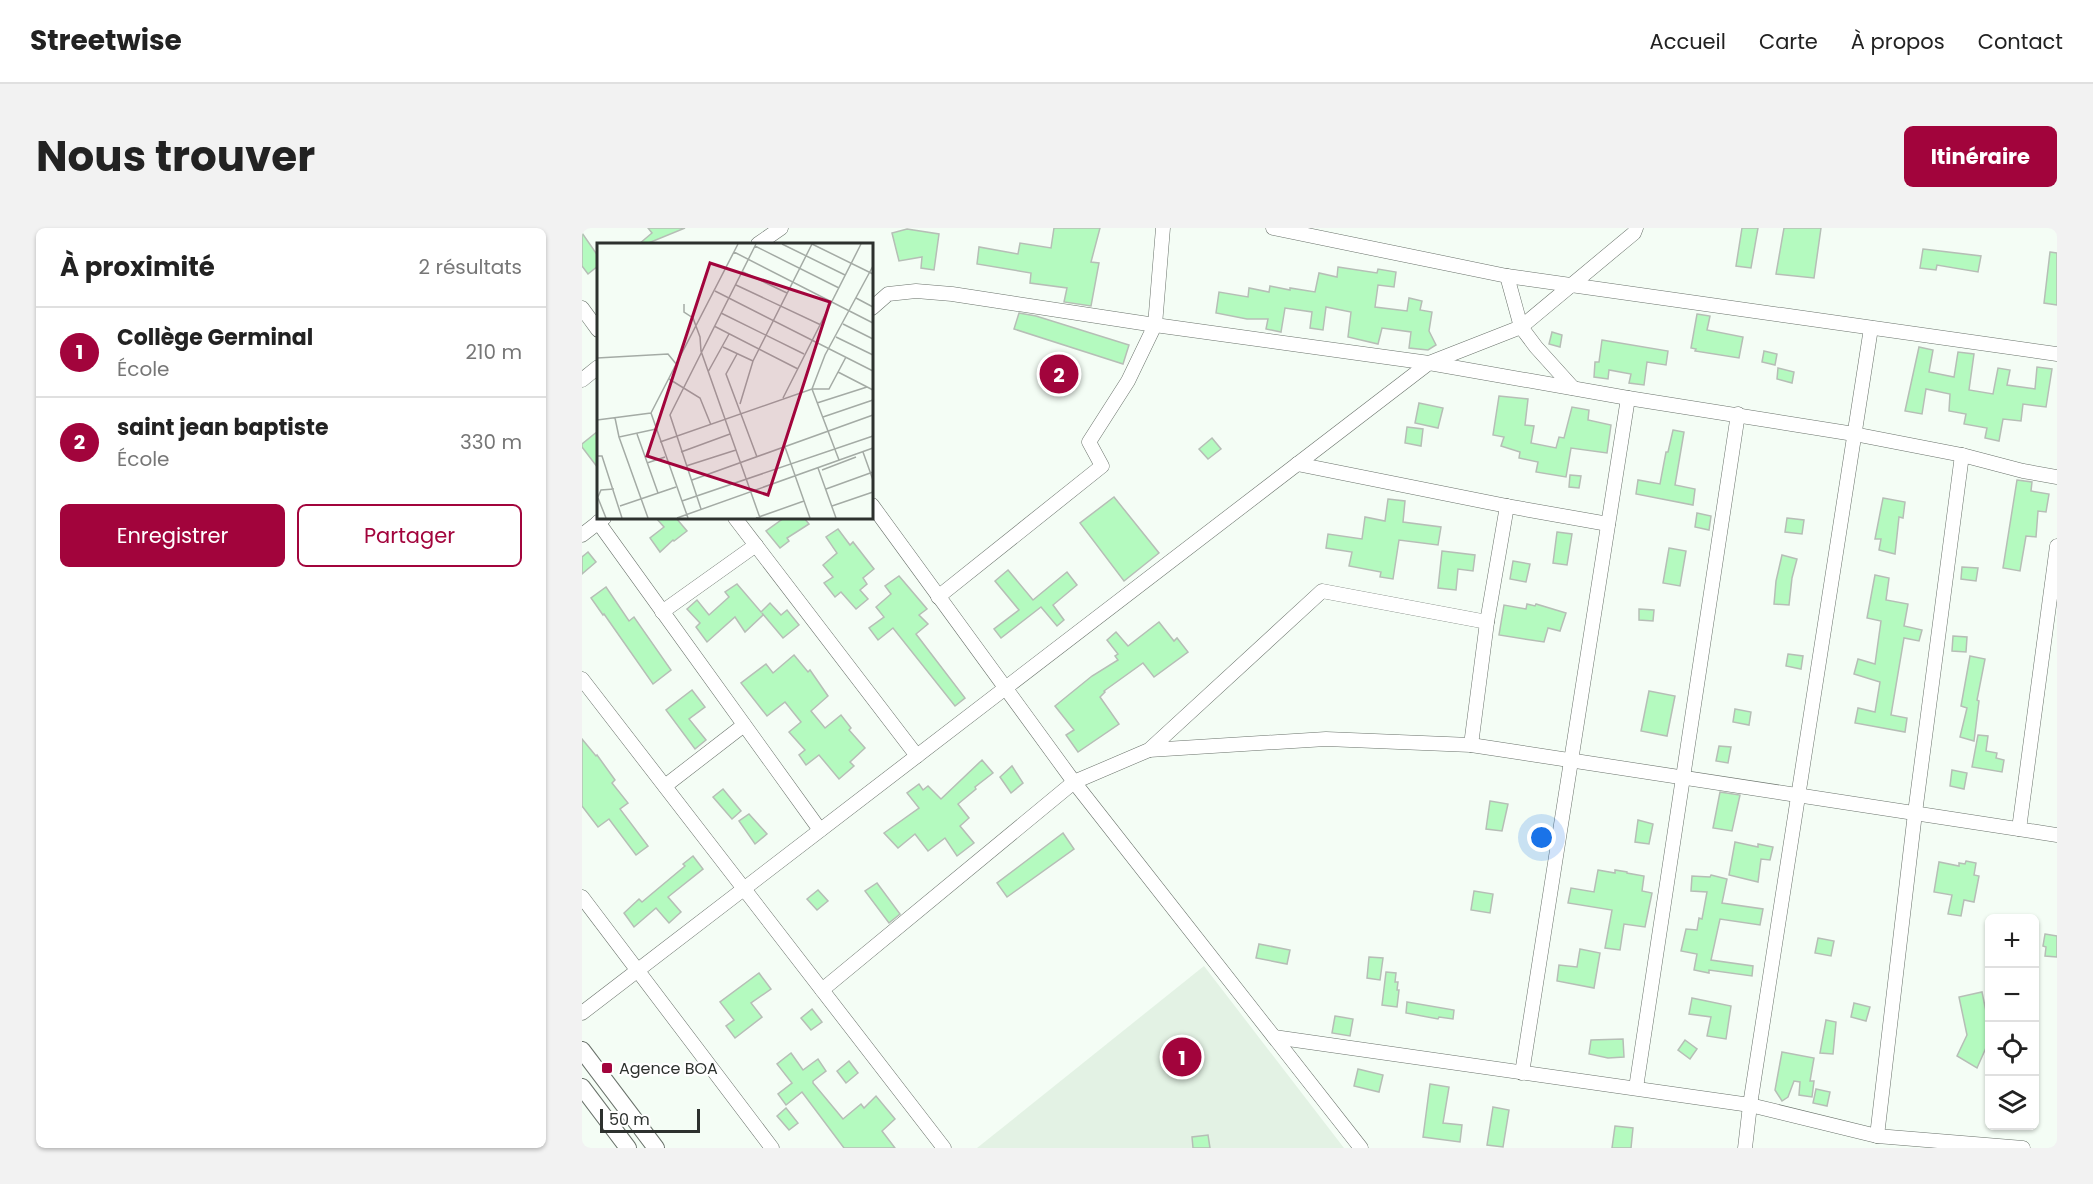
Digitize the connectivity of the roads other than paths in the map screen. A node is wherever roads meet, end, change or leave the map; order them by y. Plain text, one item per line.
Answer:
1 (781, 228) edge
2 (1163, 228) edge
3 (1276, 228) edge
4 (1636, 228) edge
5 (759, 243) edge
6 (1507, 276) junction
7 (1571, 285) junction
8 (873, 307) edge
9 (582, 308) edge
10 (1155, 325) junction
11 (1521, 327) junction
12 (1871, 328) junction
13 (597, 329) edge
14 (2057, 354) edge
15 (1430, 363) junction
16 (597, 368) edge
17 (582, 380) edge
18 (1573, 388) junction
19 (1628, 398) junction
20 (1738, 414) junction
21 (1854, 434) junction
22 (1962, 455) junction
23 (1297, 464) junction
24 (2057, 477) edge
25 (1507, 506) junction
26 (873, 507) edge
27 (736, 519) edge
28 (601, 520) edge
29 (1608, 524) junction
30 (582, 535) edge
31 (756, 545) junction
32 (2057, 546) edge
33 (938, 597) junction
34 (662, 612) junction
35 (1487, 622) junction
36 (582, 679) edge
37 (1005, 688) junction
38 (744, 725) junction
39 (1471, 745) junction
40 (1149, 750) junction
41 (917, 756) junction
42 (1571, 760) junction
43 (1682, 778) junction
44 (1074, 782) junction
45 (665, 786) junction
46 (1798, 795) junction
47 (1916, 813) junction
48 (2019, 829) junction
49 (820, 830) junction
50 (2057, 835) edge
51 (744, 889) junction
52 (582, 897) edge
53 (637, 971) junction
54 (822, 990) junction
55 (582, 1013) edge
56 (1274, 1036) junction
57 (582, 1050) edge
58 (1522, 1073) junction
59 (582, 1087) edge
60 (1636, 1088) junction
61 (1750, 1104) junction
62 (1877, 1136) junction
63 (627, 1148) edge
64 (656, 1148) edge
65 (772, 1148) edge
66 (944, 1148) edge
67 (1361, 1148) edge
68 (1745, 1148) edge
69 (2022, 1148) edge

1 - 5 street
2 - 10 street
3 - 6 street
4 - 7 street
6 - 7 street
6 - 11 street
7 - 11 street
7 - 12 street
8 - 10 street
9 - 13 street
10 - 15 street
10 - 33 street
11 - 15 street
11 - 18 street
12 - 14 street
12 - 21 street
15 - 18 street
15 - 23 street
16 - 17 street
18 - 19 street
19 - 20 street
19 - 29 street
20 - 21 street
20 - 43 street
21 - 22 street
21 - 46 street
22 - 24 street
22 - 47 street
23 - 25 street
23 - 37 street
25 - 29 street
25 - 35 street
26 - 33 street
27 - 31 street
28 - 30 street
28 - 34 street
29 - 42 street
31 - 34 street
31 - 41 street
32 - 48 street
33 - 37 street
34 - 38 street
35 - 39 street
35 - 40 street
36 - 45 street
37 - 41 street
37 - 44 street
38 - 45 street
38 - 49 street
39 - 40 street
39 - 42 street
40 - 44 street
41 - 49 street
42 - 43 street
42 - 58 street
43 - 46 street
43 - 60 street
44 - 54 street
44 - 56 street
45 - 51 street
46 - 47 street
46 - 61 street
47 - 48 street
47 - 62 street
48 - 50 street
49 - 51 street
51 - 53 street
51 - 54 street
52 - 53 street
53 - 55 street
53 - 65 street
54 - 66 street
56 - 58 street
56 - 67 street
57 - 64 main road
58 - 60 street
59 - 63 main road
60 - 61 street
61 - 62 street
61 - 68 street
62 - 69 street

